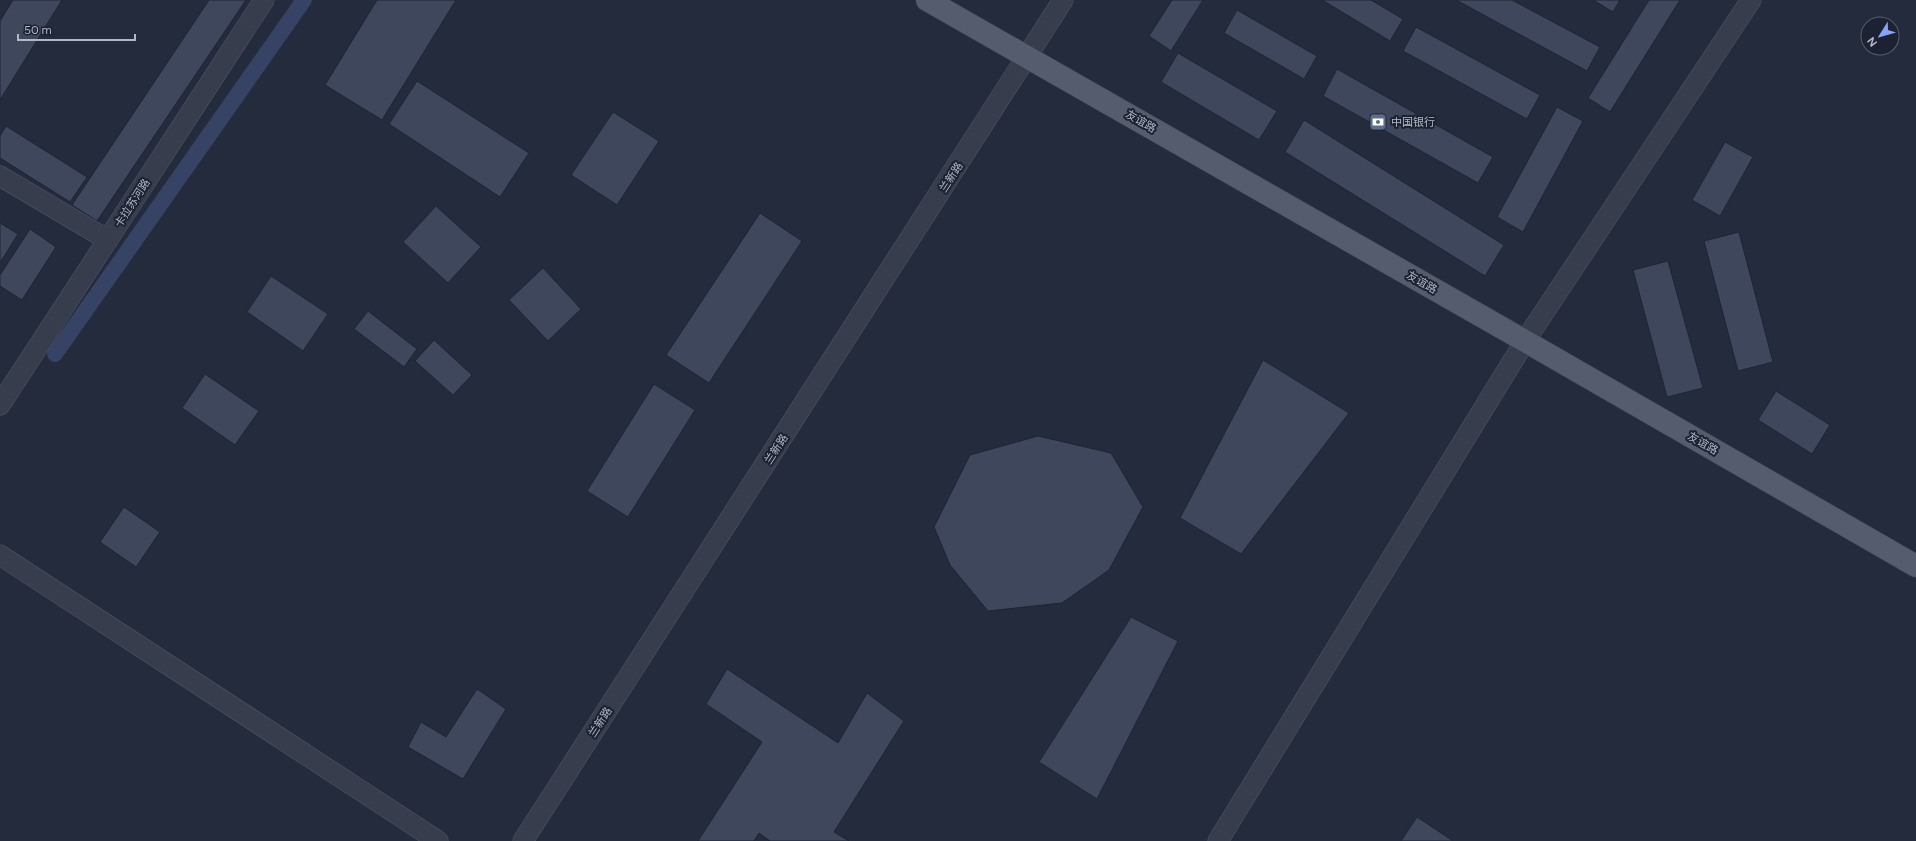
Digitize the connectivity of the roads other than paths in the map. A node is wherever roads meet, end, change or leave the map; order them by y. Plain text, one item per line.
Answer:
1 (264, 0) edge
2 (927, 0) edge
3 (1063, 0) edge
4 (1751, 0) edge
5 (1028, 57) junction
6 (0, 176) edge
7 (108, 240) junction
8 (1525, 341) junction
9 (0, 405) edge
10 (0, 555) edge
11 (1916, 566) edge
12 (438, 841) edge
13 (523, 841) edge
14 (1218, 841) edge

1 - 7 street, 卡拉苏河路
2 - 5 main road, 友谊路
3 - 5 street, 兰新路
4 - 8 street
5 - 8 main road, 友谊路
5 - 13 street, 兰新路
6 - 7 street
7 - 9 street, 卡拉苏河路
8 - 11 main road, 友谊路
8 - 14 street
10 - 12 street

